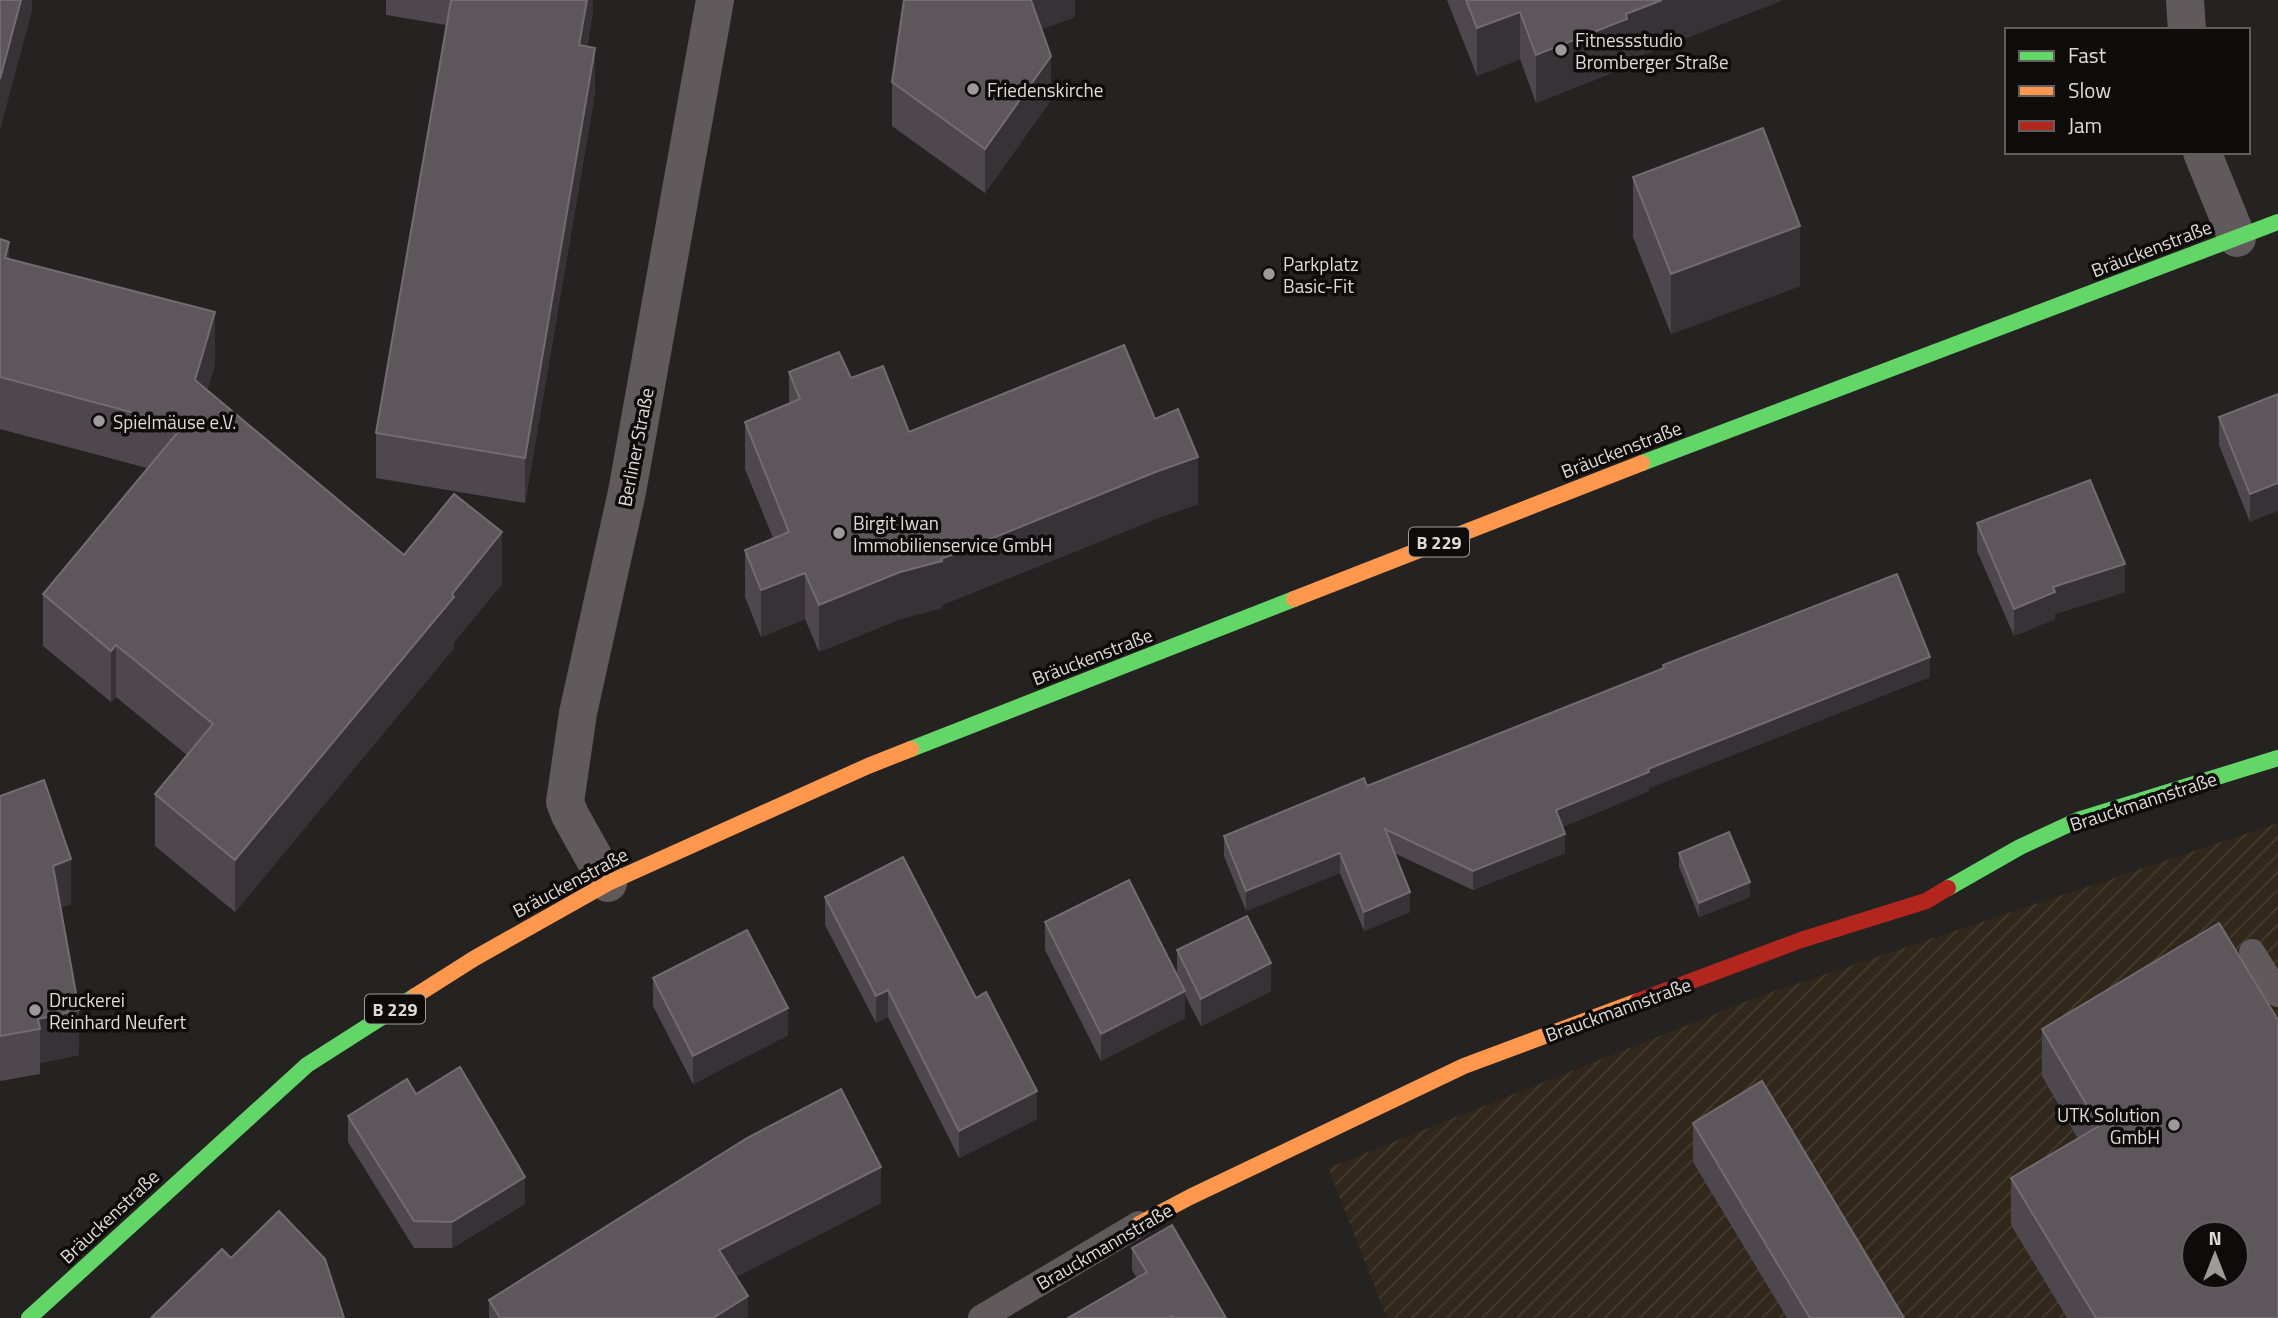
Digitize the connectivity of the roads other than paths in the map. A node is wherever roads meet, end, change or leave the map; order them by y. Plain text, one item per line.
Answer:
1 (715, 0) edge
2 (2185, 0) edge
3 (2187, 28) edge
4 (2203, 154) edge
5 (2278, 222) edge
6 (2237, 238) junction
7 (2278, 758) edge
8 (608, 883) junction
9 (2252, 952) dead end
10 (2278, 994) edge
11 (1139, 1224) joint
12 (29, 1318) edge
13 (981, 1318) edge

1 - 8 street, Berliner Straße
2 - 3 street
4 - 6 street
5 - 6 main road, Bräuckenstraße / B 229
6 - 8 main road, Bräuckenstraße / B 229
7 - 11 main road, Brauckmannstraße
8 - 12 main road, Bräuckenstraße / B 229
9 - 10 lane
11 - 13 lane, Brauckmannstraße

